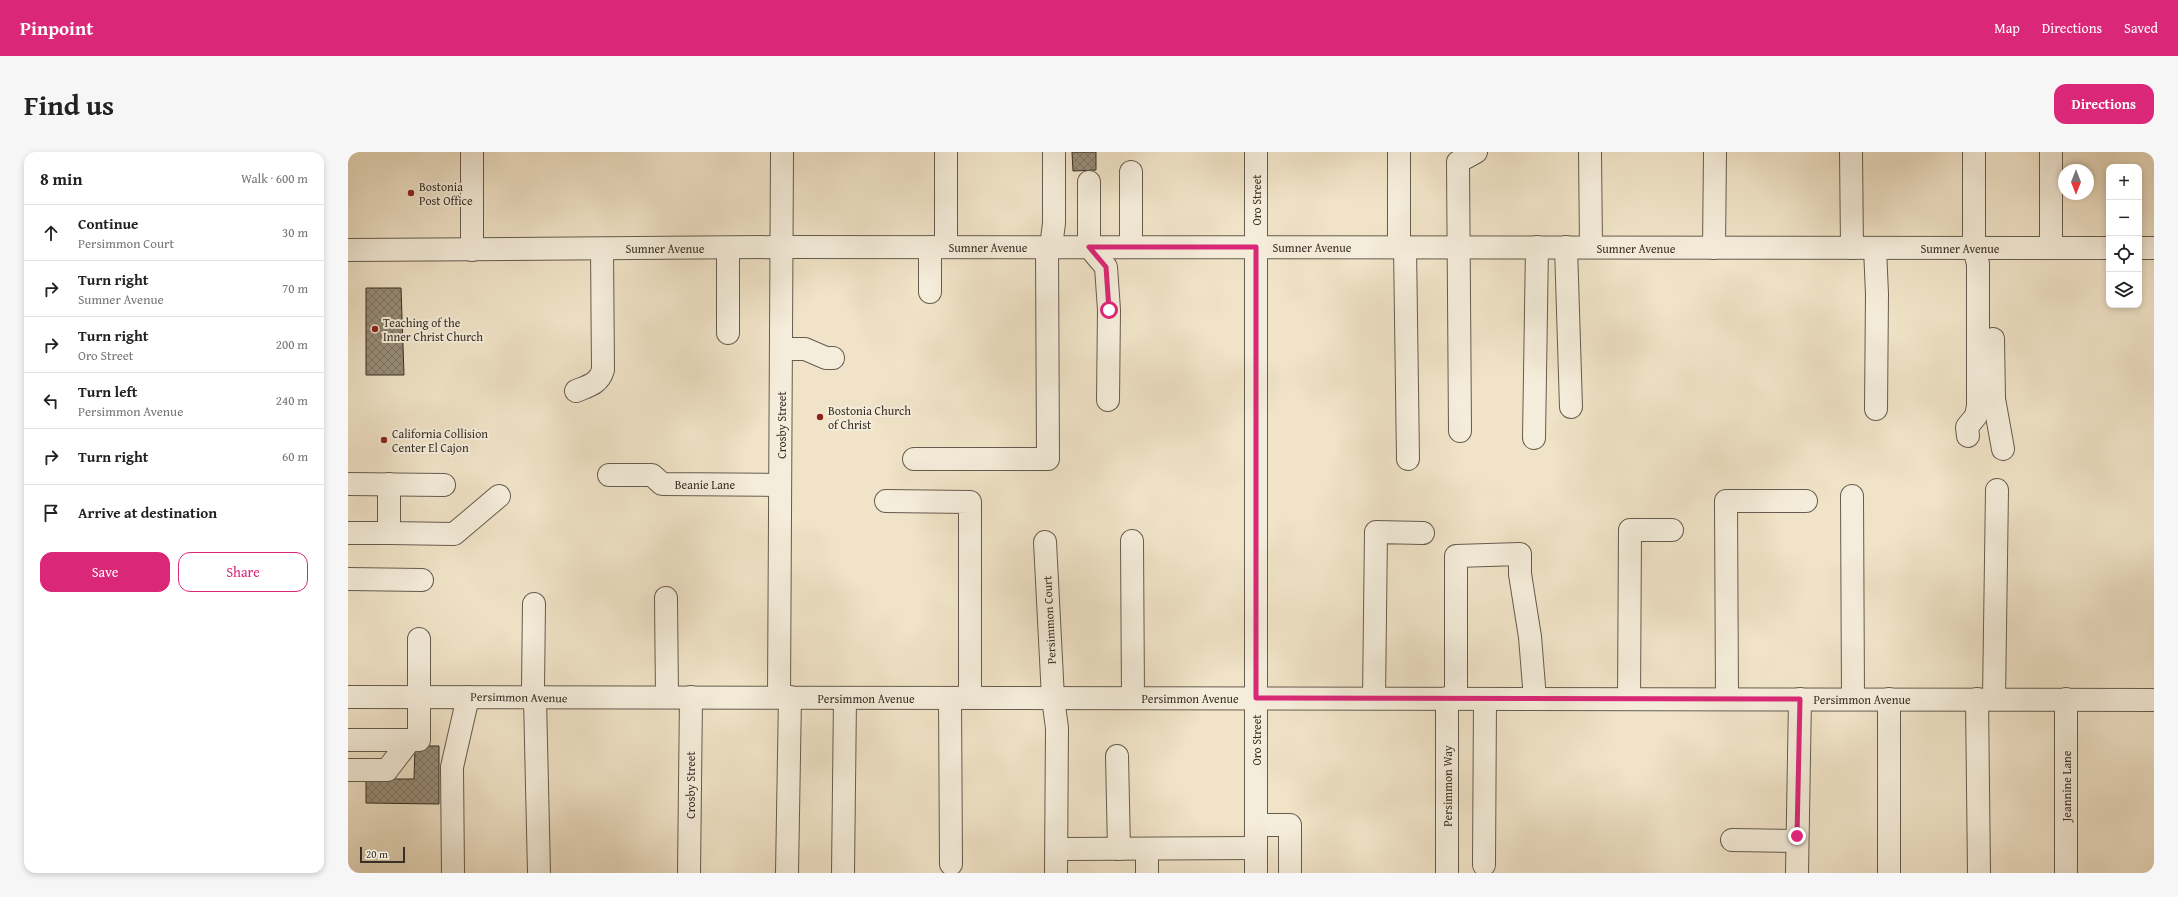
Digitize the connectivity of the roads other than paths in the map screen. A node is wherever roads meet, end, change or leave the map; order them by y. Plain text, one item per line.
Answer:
1 (472, 152) edge
2 (782, 152) edge
3 (946, 152) edge
4 (1054, 152) edge
5 (1256, 152) edge
6 (1399, 152) edge
7 (1445, 152) edge
8 (1476, 152) edge
9 (1590, 152) edge
10 (1716, 152) edge
11 (1850, 152) edge
12 (1974, 152) edge
13 (2051, 152) edge
14 (1130, 172) dead end
15 (1089, 182) dead end
16 (782, 247) junction
17 (938, 247) junction
18 (1049, 247) junction
19 (1089, 247) junction
20 (1131, 247) junction
21 (1256, 247) junction
22 (1402, 247) junction
23 (1453, 247) junction
24 (1538, 247) junction
25 (1566, 247) junction
26 (1591, 247) junction
27 (728, 248) junction
28 (1714, 248) junction
29 (1852, 248) junction
30 (1875, 248) junction
31 (1983, 248) junction
32 (2051, 248) junction
33 (2106, 248) edge
34 (2142, 248) edge
35 (2154, 248) edge
36 (602, 249) junction
37 (348, 250) edge
38 (472, 250) junction
39 (930, 292) dead end
40 (728, 333) dead end
41 (781, 349) junction
42 (833, 358) dead end
43 (576, 391) dead end
44 (1108, 400) dead end
45 (1571, 406) dead end
46 (1876, 409) dead end
47 (1460, 431) dead end
48 (1968, 436) dead end
49 (1534, 438) dead end
50 (2003, 449) dead end
51 (914, 459) dead end
52 (1408, 459) dead end
53 (609, 475) dead end
54 (348, 484) edge
55 (389, 484) junction
56 (444, 485) dead end
57 (780, 485) junction
58 (1997, 490) dead end
59 (499, 496) dead end
60 (1852, 496) dead end
61 (886, 501) dead end
62 (1806, 501) dead end
63 (1672, 530) dead end
64 (348, 533) edge
65 (389, 533) junction
66 (1423, 533) dead end
67 (1045, 542) dead end
68 (1132, 542) dead end
69 (348, 579) edge
70 (422, 580) dead end
71 (666, 598) dead end
72 (534, 604) dead end
73 (419, 639) dead end
74 (348, 697) edge
75 (419, 697) junction
76 (468, 697) junction
77 (667, 697) junction
78 (691, 697) junction
79 (784, 697) junction
80 (536, 698) junction
81 (845, 698) junction
82 (960, 698) junction
83 (1053, 698) junction
84 (1133, 698) junction
85 (1256, 698) junction
86 (1374, 698) junction
87 (1452, 698) junction
88 (1485, 698) junction
89 (1535, 699) junction
90 (1629, 699) junction
91 (1727, 699) junction
92 (1800, 699) junction
93 (1852, 699) junction
94 (1889, 699) junction
95 (1986, 699) junction
96 (2066, 699) junction
97 (2154, 700) edge
98 (348, 740) edge
99 (410, 740) junction
100 (1117, 756) dead end
101 (348, 770) edge
102 (1256, 825) junction
103 (1732, 840) dead end
104 (1797, 841) junction
105 (1256, 848) junction
106 (1064, 849) dead end
107 (1118, 849) junction
108 (1147, 849) junction
109 (951, 864) dead end
110 (1484, 865) dead end
111 (453, 873) edge
112 (539, 873) edge
113 (689, 873) edge
114 (787, 873) edge
115 (843, 873) edge
116 (1056, 873) edge
117 (1147, 873) edge
118 (1256, 873) edge
119 (1290, 873) edge
120 (1447, 873) edge
121 (1797, 873) edge
122 (1889, 873) edge
123 (1979, 873) edge
124 (2066, 873) edge

1 - 38 street
2 - 16 street, Crosby Street
3 - 17 street
4 - 18 street
5 - 21 street, Oro Street
6 - 22 street
7 - 23 street
8 - 23 street
9 - 26 street
10 - 28 street
11 - 29 street
12 - 31 street
13 - 32 street
14 - 20 street
15 - 19 street
16 - 17 street, Sumner Avenue
16 - 27 street, Sumner Avenue
16 - 41 street, Crosby Street
17 - 18 street, Sumner Avenue
17 - 39 street
18 - 19 street, Sumner Avenue
18 - 51 street
19 - 20 street, Sumner Avenue
19 - 44 street
20 - 21 street, Sumner Avenue
21 - 22 street, Sumner Avenue
21 - 85 street, Oro Street
22 - 23 street, Sumner Avenue
22 - 52 street
23 - 24 street, Sumner Avenue
23 - 47 street
24 - 25 street, Sumner Avenue
24 - 49 street
25 - 26 street, Sumner Avenue
25 - 45 street
26 - 28 street, Sumner Avenue
27 - 36 street, Sumner Avenue
27 - 40 street
28 - 29 street, Sumner Avenue
29 - 30 street, Sumner Avenue
30 - 31 street, Sumner Avenue
30 - 46 street
31 - 32 street, Sumner Avenue
31 - 48 street
31 - 50 street
32 - 33 street, Sumner Avenue
34 - 35 street
36 - 38 street, Sumner Avenue
36 - 43 street
37 - 38 street, Sumner Avenue
41 - 42 street
41 - 57 street, Crosby Street
53 - 57 street, Beanie Lane
54 - 55 street
55 - 56 street
55 - 65 street
57 - 79 street, Crosby Street
58 - 95 street
59 - 65 street
60 - 93 street
61 - 82 street
62 - 91 street
63 - 90 street
64 - 65 street
66 - 86 street
67 - 83 street, Persimmon Court
68 - 84 street
69 - 70 street
71 - 77 street
72 - 80 street
73 - 75 street
74 - 75 street, Persimmon Avenue
75 - 76 street, Persimmon Avenue
75 - 99 street
76 - 80 street, Persimmon Avenue
76 - 111 street
77 - 78 street, Persimmon Avenue
77 - 80 street, Persimmon Avenue
78 - 79 street, Persimmon Avenue
78 - 113 street, Crosby Street
79 - 81 street, Persimmon Avenue
79 - 114 street, Crosby Street
80 - 112 street
81 - 82 street, Persimmon Avenue
81 - 115 street
82 - 83 street, Persimmon Avenue
82 - 109 street
83 - 84 street, Persimmon Avenue
83 - 116 street, Persimmon Court
84 - 85 street, Persimmon Avenue
85 - 86 street, Persimmon Avenue
85 - 102 street, Oro Street
86 - 87 street, Persimmon Avenue
87 - 88 street, Persimmon Avenue
87 - 89 street, Persimmon Way
87 - 120 street, Persimmon Way
88 - 89 street, Persimmon Avenue
88 - 110 street
89 - 90 street, Persimmon Avenue
90 - 91 street, Persimmon Avenue
91 - 92 street, Persimmon Avenue
92 - 93 street, Persimmon Avenue
92 - 104 street
93 - 94 street, Persimmon Avenue
94 - 95 street, Persimmon Avenue
94 - 122 street
95 - 96 street, Persimmon Avenue
95 - 123 street
96 - 97 street, Persimmon Avenue
96 - 124 street, Jeannine Lane
98 - 99 street
99 - 101 street
100 - 107 street
102 - 105 street, Oro Street
102 - 119 street
103 - 104 street
104 - 121 street
105 - 108 street
105 - 118 street, Oro Street
106 - 107 street
107 - 108 street
108 - 117 street

